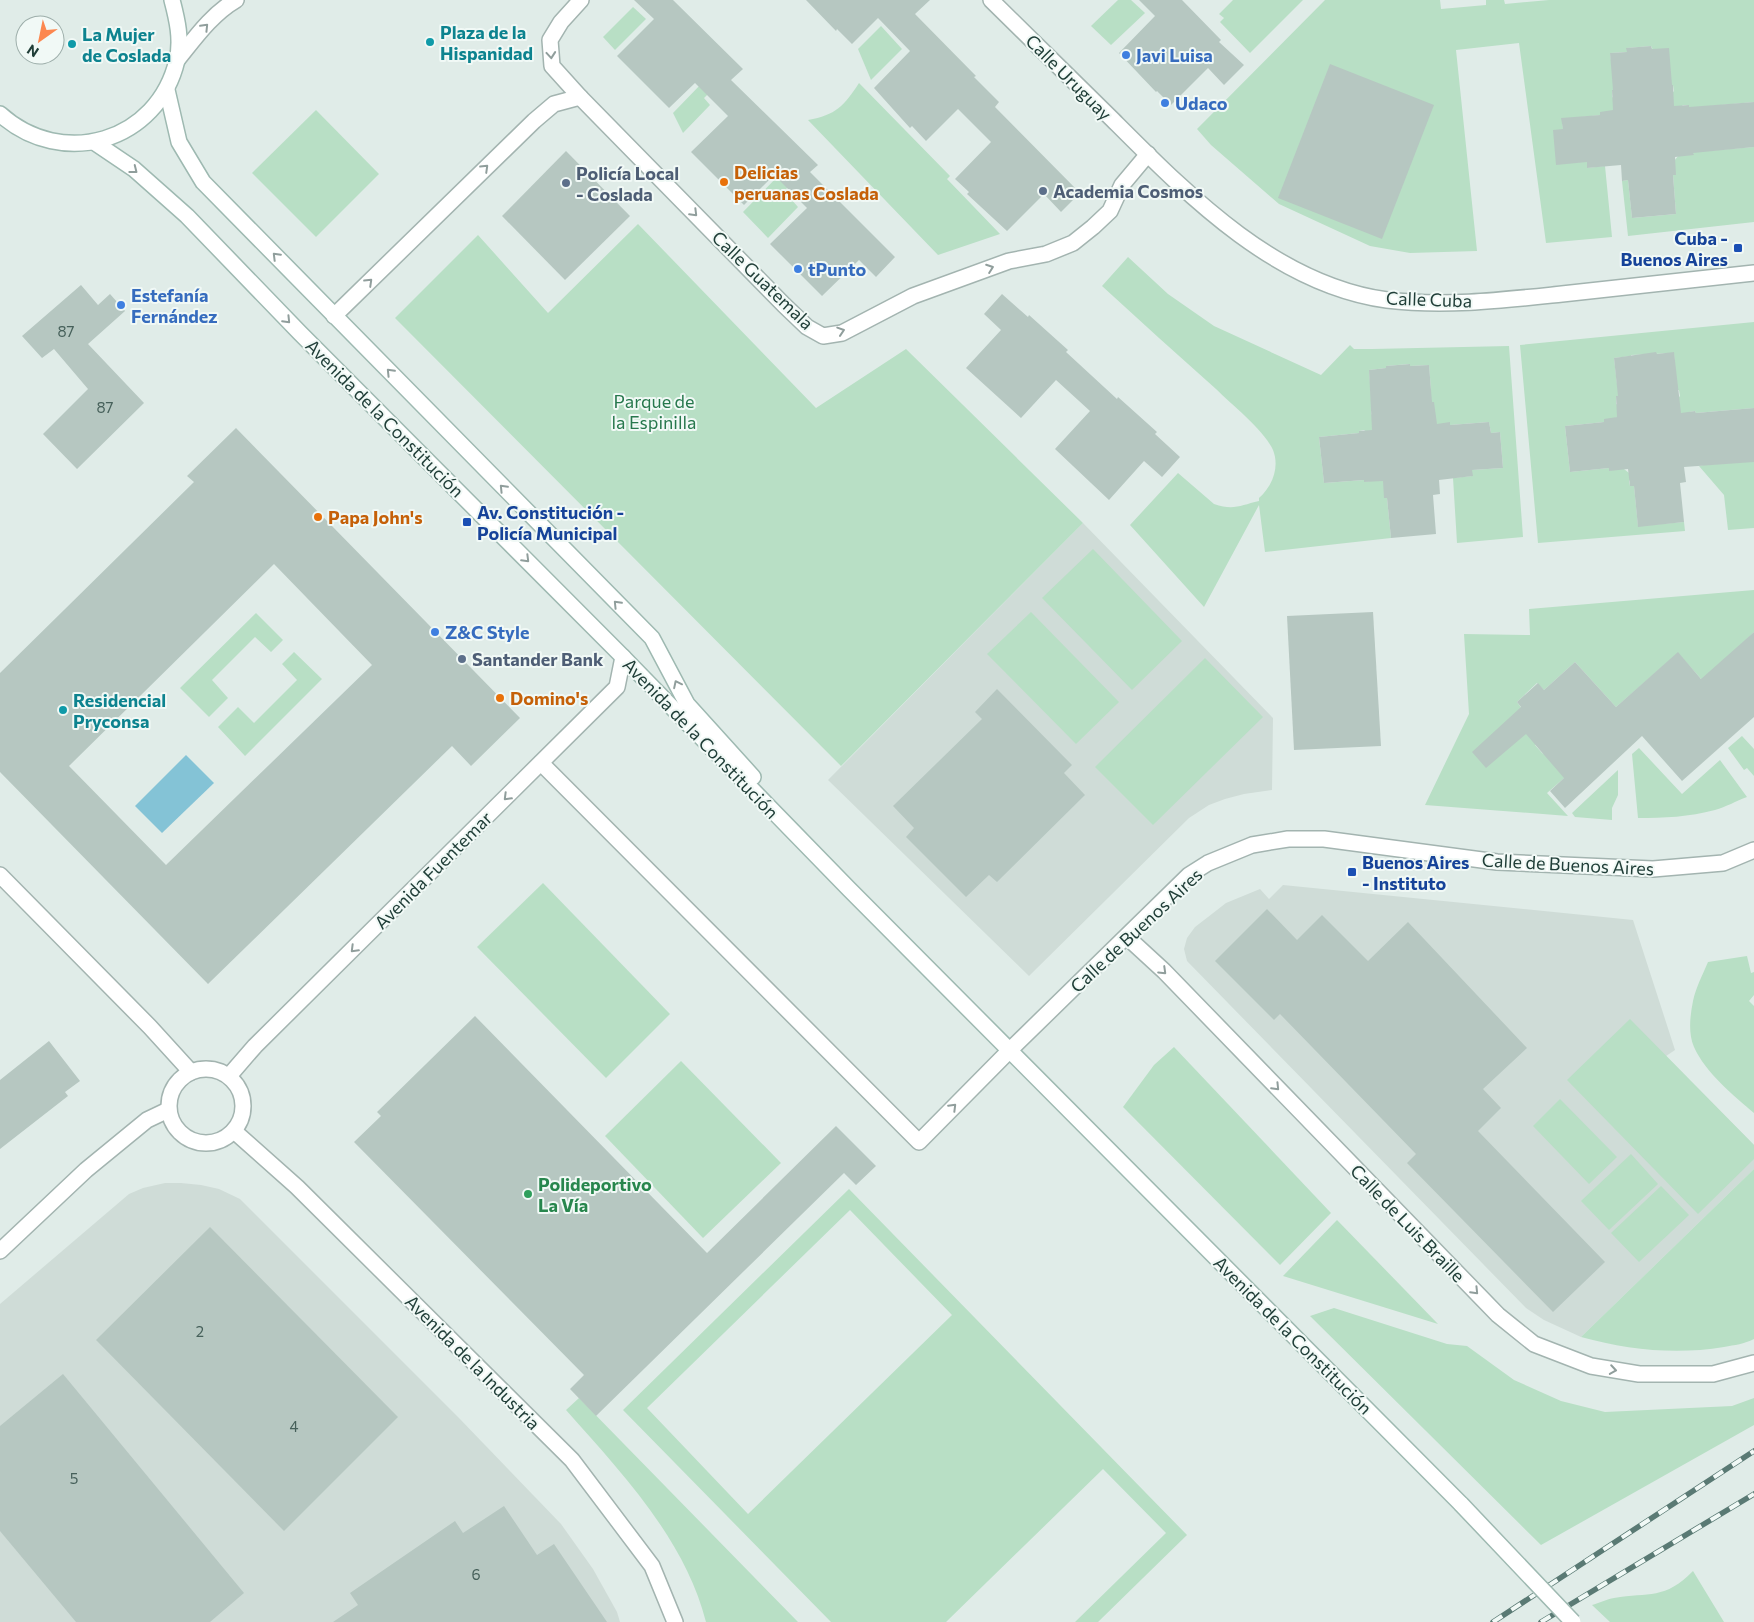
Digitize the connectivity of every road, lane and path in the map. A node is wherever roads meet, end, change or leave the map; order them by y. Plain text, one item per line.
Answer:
1 (172, 0) edge
2 (236, 0) edge
3 (581, 0) edge
4 (991, 0) edge
5 (178, 59) junction
6 (167, 90) junction
7 (580, 97) junction
8 (0, 114) edge
9 (94, 142) junction
10 (1148, 154) junction
11 (1754, 273) edge
12 (334, 316) junction
13 (622, 657) junction
14 (541, 763) junction
15 (794, 832) junction
16 (1754, 850) edge
17 (0, 875) edge
18 (1127, 937) junction
19 (1010, 1050) junction
20 (191, 1072) junction
21 (229, 1076) junction
22 (168, 1110) junction
23 (234, 1131) junction
24 (0, 1250) edge
25 (1754, 1363) edge
26 (675, 1622) edge
27 (1573, 1622) edge

1 - 5 street
5 -> 2 street
3 -> 7 street, Calle Guatemala
4 - 10 street, Calle Uruguay
5 - 6 street
6 - 9 street
12 -> 6 street, Avenida de la Constitución
7 -> 10 street, Calle Guatemala
12 -> 7 street
8 - 9 street
9 -> 13 street, Avenida de la Constitución
10 - 11 street, Calle Cuba
15 -> 12 street, Avenida de la Constitución
13 - 14 street, Avenida Fuentemar
13 - 15 street, Avenida de la Constitución
14 -> 19 street
14 -> 21 street, Avenida Fuentemar
15 - 19 street, Avenida de la Constitución
16 - 18 street, Calle de Buenos Aires
17 - 20 street
18 - 19 street, Calle de Buenos Aires
18 -> 25 street, Calle de Luis Braille
19 - 27 street, Avenida de la Constitución, bridge
20 - 21 street
20 - 22 street
21 - 23 street
22 - 23 street
22 - 24 street
23 - 26 street, Avenida de la Industria

